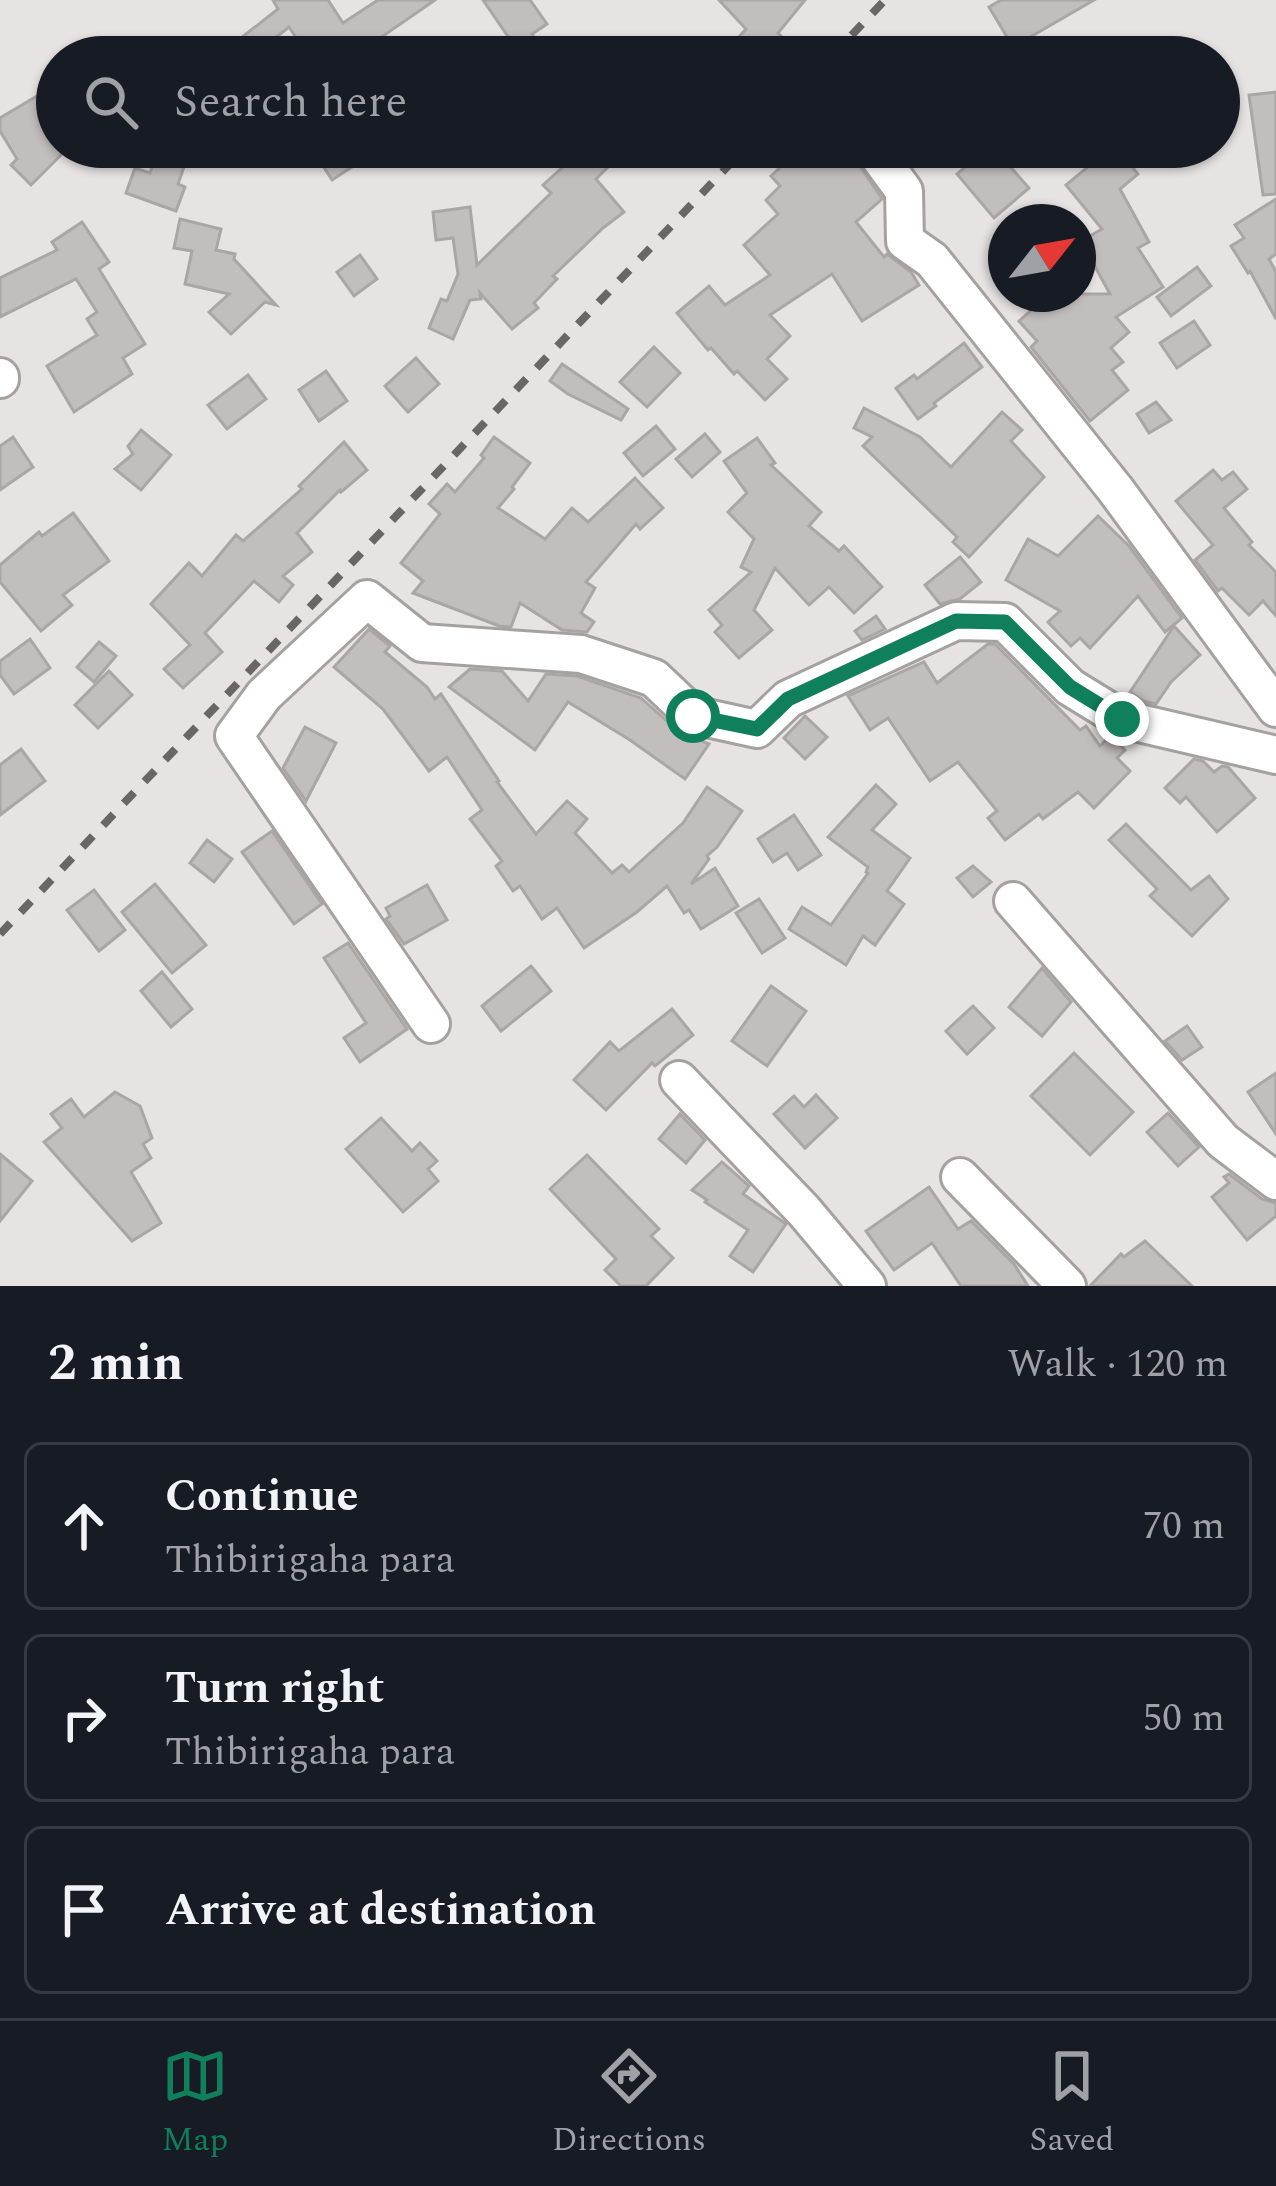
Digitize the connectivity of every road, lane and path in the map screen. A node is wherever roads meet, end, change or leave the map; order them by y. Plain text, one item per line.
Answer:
1 (888, 168) edge
2 (1276, 709) edge
3 (1276, 755) edge
4 (1012, 901) dead end
5 (431, 1024) dead end
6 (679, 1080) dead end
7 (960, 1177) dead end
8 (1276, 1181) edge
9 (867, 1286) edge
10 (1067, 1286) edge

1 - 2 street
3 - 5 street
4 - 8 street
6 - 9 street
7 - 10 street

